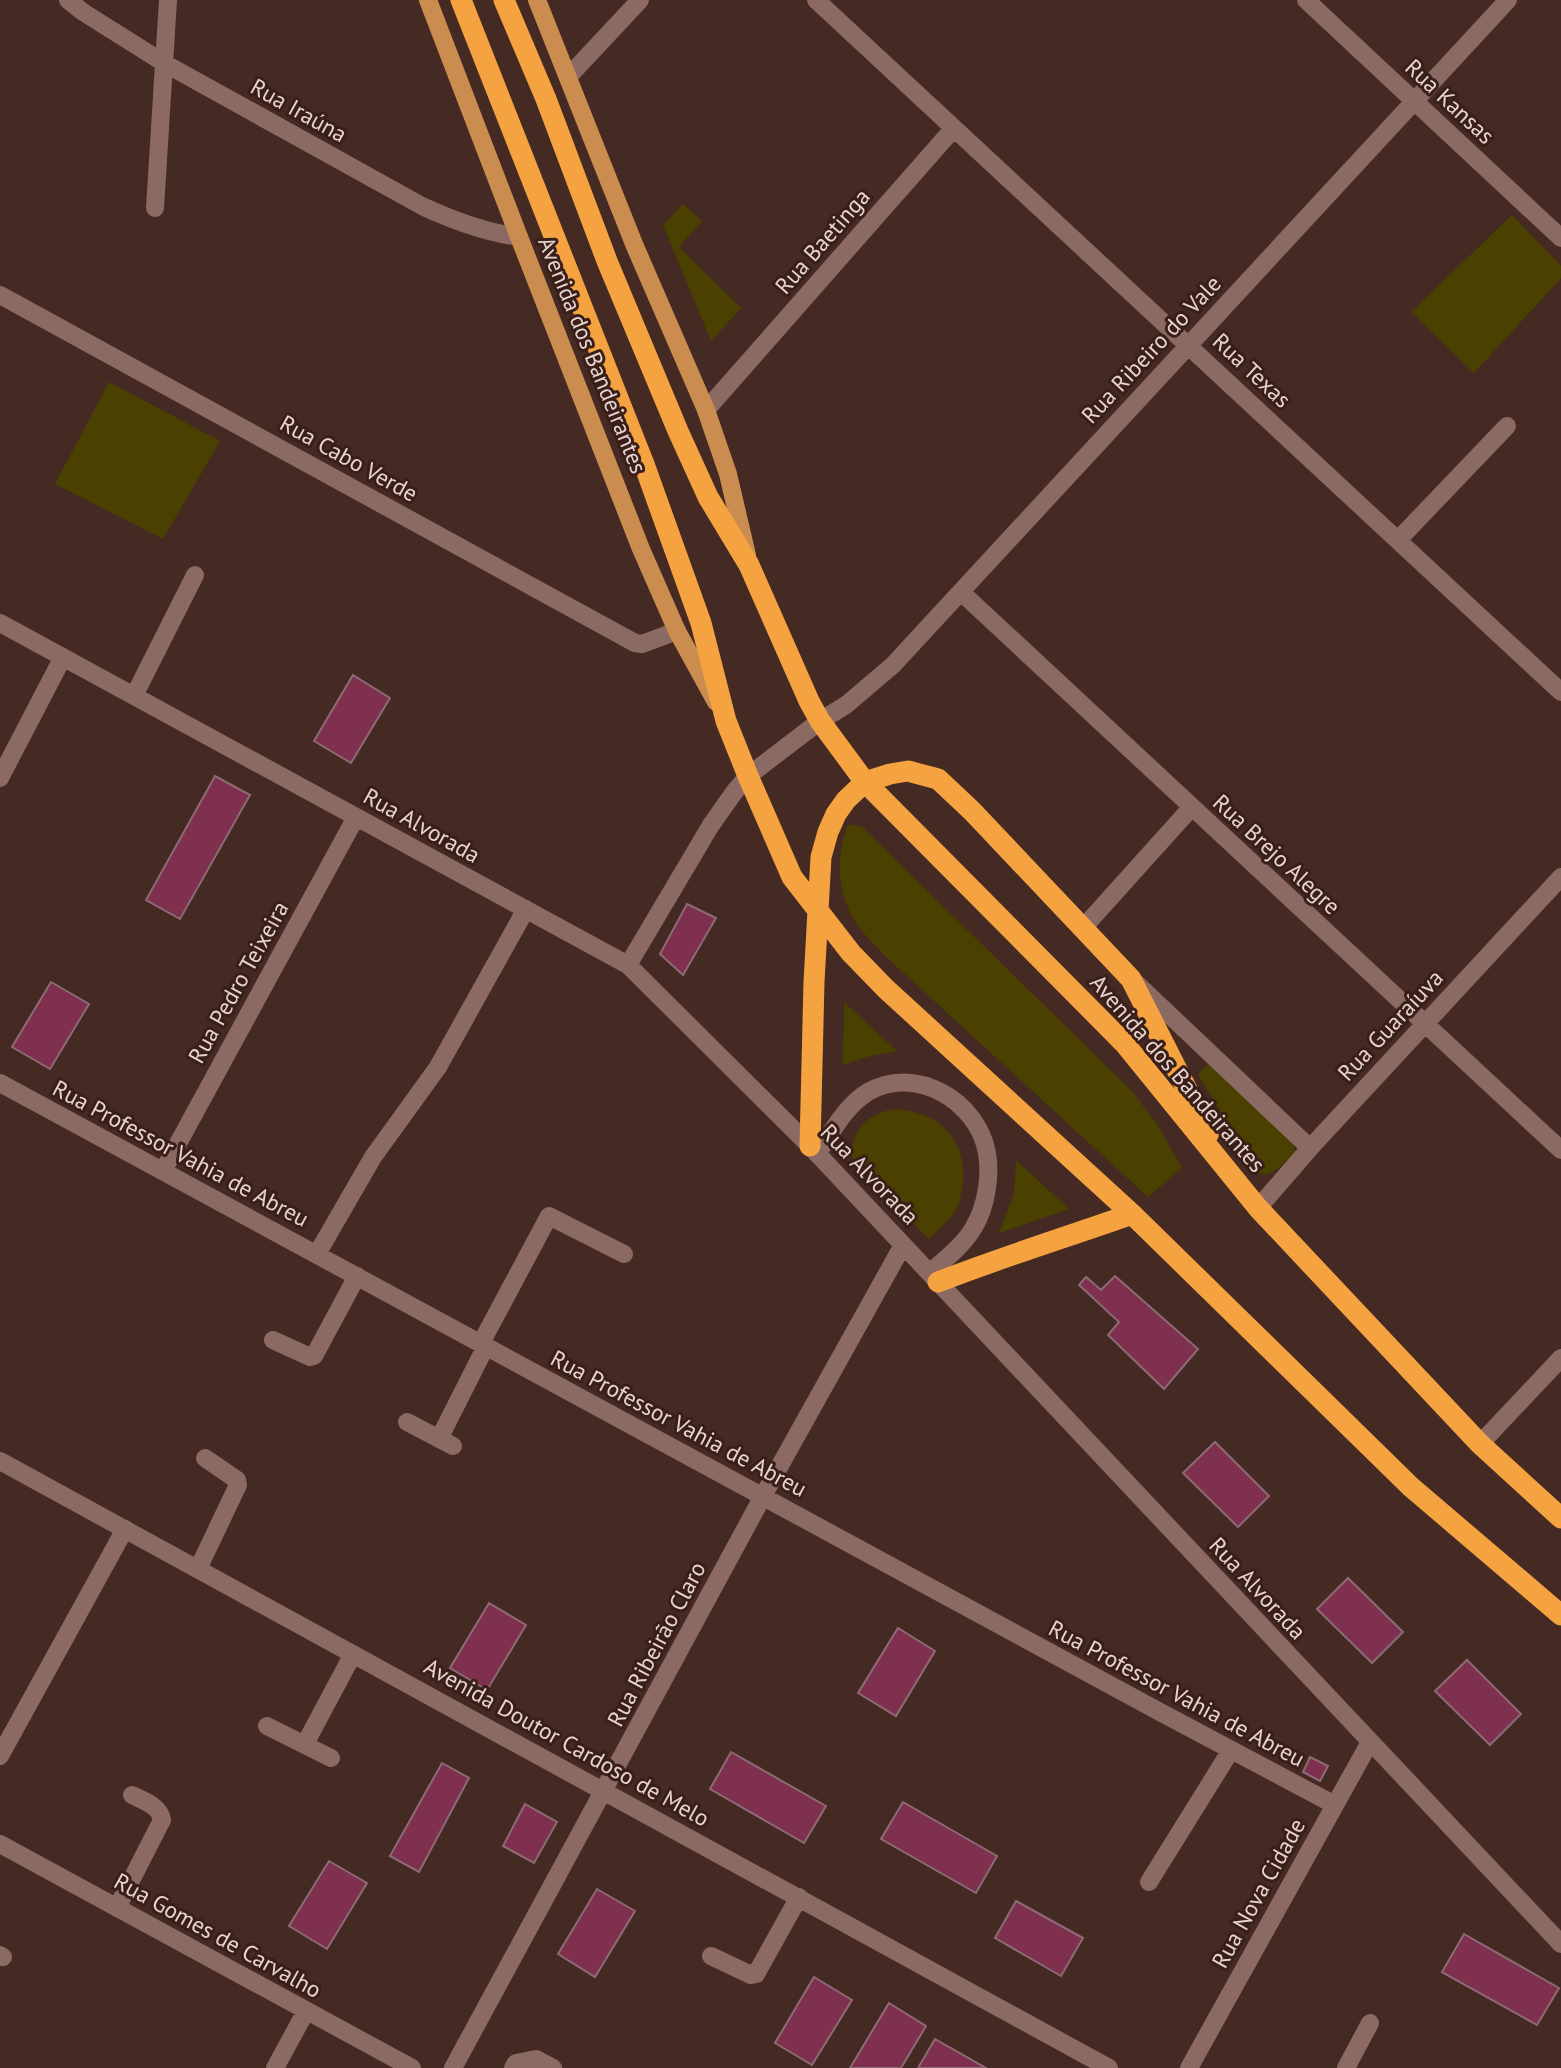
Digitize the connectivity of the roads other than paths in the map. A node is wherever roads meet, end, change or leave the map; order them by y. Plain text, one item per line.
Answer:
1 (68, 0) edge
2 (168, 0) edge
3 (428, 0) edge
4 (461, 0) edge
5 (504, 0) edge
6 (537, 0) edge
7 (640, 0) edge
8 (816, 0) edge
9 (1306, 0) edge
10 (1508, 0) edge
11 (164, 64) junction
12 (568, 77) junction
13 (1414, 100) junction
14 (954, 128) junction
15 (155, 208) dead end
16 (519, 237) junction
17 (1561, 237) edge
18 (0, 295) edge
19 (1188, 344) junction
20 (726, 387) junction
21 (698, 392) junction
22 (706, 410) junction
23 (1507, 426) dead end
24 (1398, 540) junction
25 (749, 565) junction
26 (195, 575) dead end
27 (961, 592) junction
28 (0, 623) edge
29 (677, 631) junction
30 (63, 657) junction
31 (1561, 692) edge
32 (134, 696) junction
33 (726, 721) junction
34 (820, 721) junction
35 (748, 776) junction
36 (0, 778) edge
37 (865, 782) junction
38 (1191, 808) junction
39 (356, 817) junction
40 (1561, 877) edge
41 (526, 909) junction
42 (817, 911) junction
43 (1083, 928) junction
44 (628, 965) junction
45 (1131, 979) junction
46 (1424, 1024) junction
47 (0, 1083) edge
48 (1310, 1148) junction
49 (813, 1150) junction
50 (1561, 1150) edge
51 (1228, 1170) junction
52 (163, 1171) junction
53 (1258, 1208) junction
54 (1132, 1214) junction
55 (903, 1245) junction
56 (317, 1254) junction
57 (624, 1254) dead end
58 (357, 1276) junction
59 (934, 1277) junction
60 (273, 1339) dead end
61 (483, 1344) junction
62 (1561, 1359) edge
63 (407, 1422) dead end
64 (1480, 1444) junction
65 (205, 1458) dead end
66 (0, 1461) edge
67 (763, 1496) junction
68 (1561, 1518) edge
69 (125, 1529) junction
70 (198, 1569) junction
71 (1561, 1615) edge
72 (353, 1654) junction
73 (267, 1726) dead end
74 (1370, 1742) junction
75 (305, 1744) junction
76 (1231, 1750) junction
77 (0, 1756) edge
78 (331, 1758) dead end
79 (604, 1790) junction
80 (132, 1795) dead end
81 (1335, 1805) junction
82 (0, 1844) edge
83 (1149, 1882) dead end
84 (799, 1897) junction
85 (117, 1908) junction
86 (1561, 1944) edge
87 (711, 1956) dead end
88 (306, 2011) junction
89 (1370, 2023) dead end
90 (275, 2068) edge
91 (412, 2068) edge
92 (453, 2068) edge
93 (513, 2068) edge
94 (553, 2068) edge
95 (1110, 2068) edge
96 (1189, 2068) edge
97 (1346, 2068) edge

1 - 11 street, Rua Iraúna
2 - 11 street
3 - 16 main road, Avenida dos Bandeirantes
4 - 33 highway, Avenida dos Bandeirantes
5 - 25 highway, Avenida dos Bandeirantes
6 - 12 main road, Avenida dos Bandeirantes
7 - 12 street
8 - 14 street, Rua Texas
9 - 13 street, Rua Kansas
10 - 13 street, Rua Ribeiro do Vale
11 - 15 street
11 - 16 street, Rua Iraúna
12 - 21 main road, Avenida dos Bandeirantes
13 - 17 street, Rua Kansas
13 - 19 street, Rua Ribeiro do Vale
14 - 19 street, Rua Texas
14 - 20 street, Rua Baetinga
16 - 29 main road, Avenida dos Bandeirantes
18 - 29 street, Rua Cabo Verde
19 - 24 street, Rua Texas
19 - 27 street, Rua Ribeiro do Vale
20 - 21 street
20 - 22 street, Rua Baetinga
21 - 22 main road, Avenida dos Bandeirantes
22 - 25 main road, Avenida dos Bandeirantes
23 - 24 street
24 - 31 street, Rua Texas
25 - 34 highway, Avenida dos Bandeirantes
26 - 32 street
27 - 34 street, Rua Ribeiro do Vale
27 - 38 street, Rua Brejo Alegre
28 - 30 street, Rua Alvorada
29 - 33 main road, Avenida dos Bandeirantes
30 - 32 street, Rua Alvorada
30 - 36 street
32 - 39 street, Rua Alvorada
33 - 35 highway, Avenida dos Bandeirantes
34 - 35 street
34 - 37 highway, Avenida dos Bandeirantes
35 - 42 highway, Avenida dos Bandeirantes
35 - 44 street
37 - 42 highway
37 - 43 highway
37 - 51 highway, Avenida dos Bandeirantes
38 - 43 street
38 - 46 street, Rua Brejo Alegre
39 - 41 street, Rua Alvorada
39 - 52 street, Rua Pedro Teixeira
40 - 46 street, Rua Guaraíuva
41 - 44 street, Rua Alvorada
41 - 56 street
42 - 49 highway
42 - 54 highway, Avenida dos Bandeirantes
43 - 45 highway
44 - 49 street, Rua Alvorada
45 - 48 street
45 - 51 highway
46 - 48 street, Rua Guaraíuva
46 - 50 street, Rua Brejo Alegre
47 - 52 street, Rua Professor Vahia de Abreu
48 - 53 street, Rua Guaraíuva
49 - 55 street, Rua Alvorada
49 - 59 street
51 - 53 highway, Avenida dos Bandeirantes
52 - 56 street, Rua Professor Vahia de Abreu
53 - 64 highway, Avenida dos Bandeirantes
54 - 59 highway
54 - 71 highway, Avenida dos Bandeirantes
55 - 59 street, Rua Alvorada
55 - 67 street, Rua Ribeirão Claro
56 - 58 street, Rua Professor Vahia de Abreu
57 - 61 street
58 - 60 street
58 - 61 street, Rua Professor Vahia de Abreu
59 - 74 street, Rua Alvorada
61 - 63 street
61 - 67 street, Rua Professor Vahia de Abreu
62 - 64 street
64 - 68 highway, Avenida dos Bandeirantes
65 - 70 street
66 - 69 street, Avenida Doutor Cardoso de Melo
67 - 76 street, Rua Professor Vahia de Abreu
67 - 79 street, Rua Ribeirão Claro
69 - 70 street, Avenida Doutor Cardoso de Melo
69 - 77 street
70 - 72 street, Avenida Doutor Cardoso de Melo
72 - 75 street
72 - 79 street, Avenida Doutor Cardoso de Melo
73 - 75 street
74 - 81 street, Rua Nova Cidade
74 - 86 street, Rua Alvorada
75 - 78 street
76 - 81 street, Rua Professor Vahia de Abreu
76 - 83 street
79 - 84 street, Avenida Doutor Cardoso de Melo
79 - 92 street, Rua Ribeirão Claro
80 - 85 street
81 - 96 street, Rua Nova Cidade
82 - 85 street, Rua Gomes de Carvalho
84 - 87 street
84 - 95 street, Avenida Doutor Cardoso de Melo
85 - 88 street, Rua Gomes de Carvalho
88 - 90 street
88 - 91 street, Rua Gomes de Carvalho
89 - 97 street
93 - 94 street

